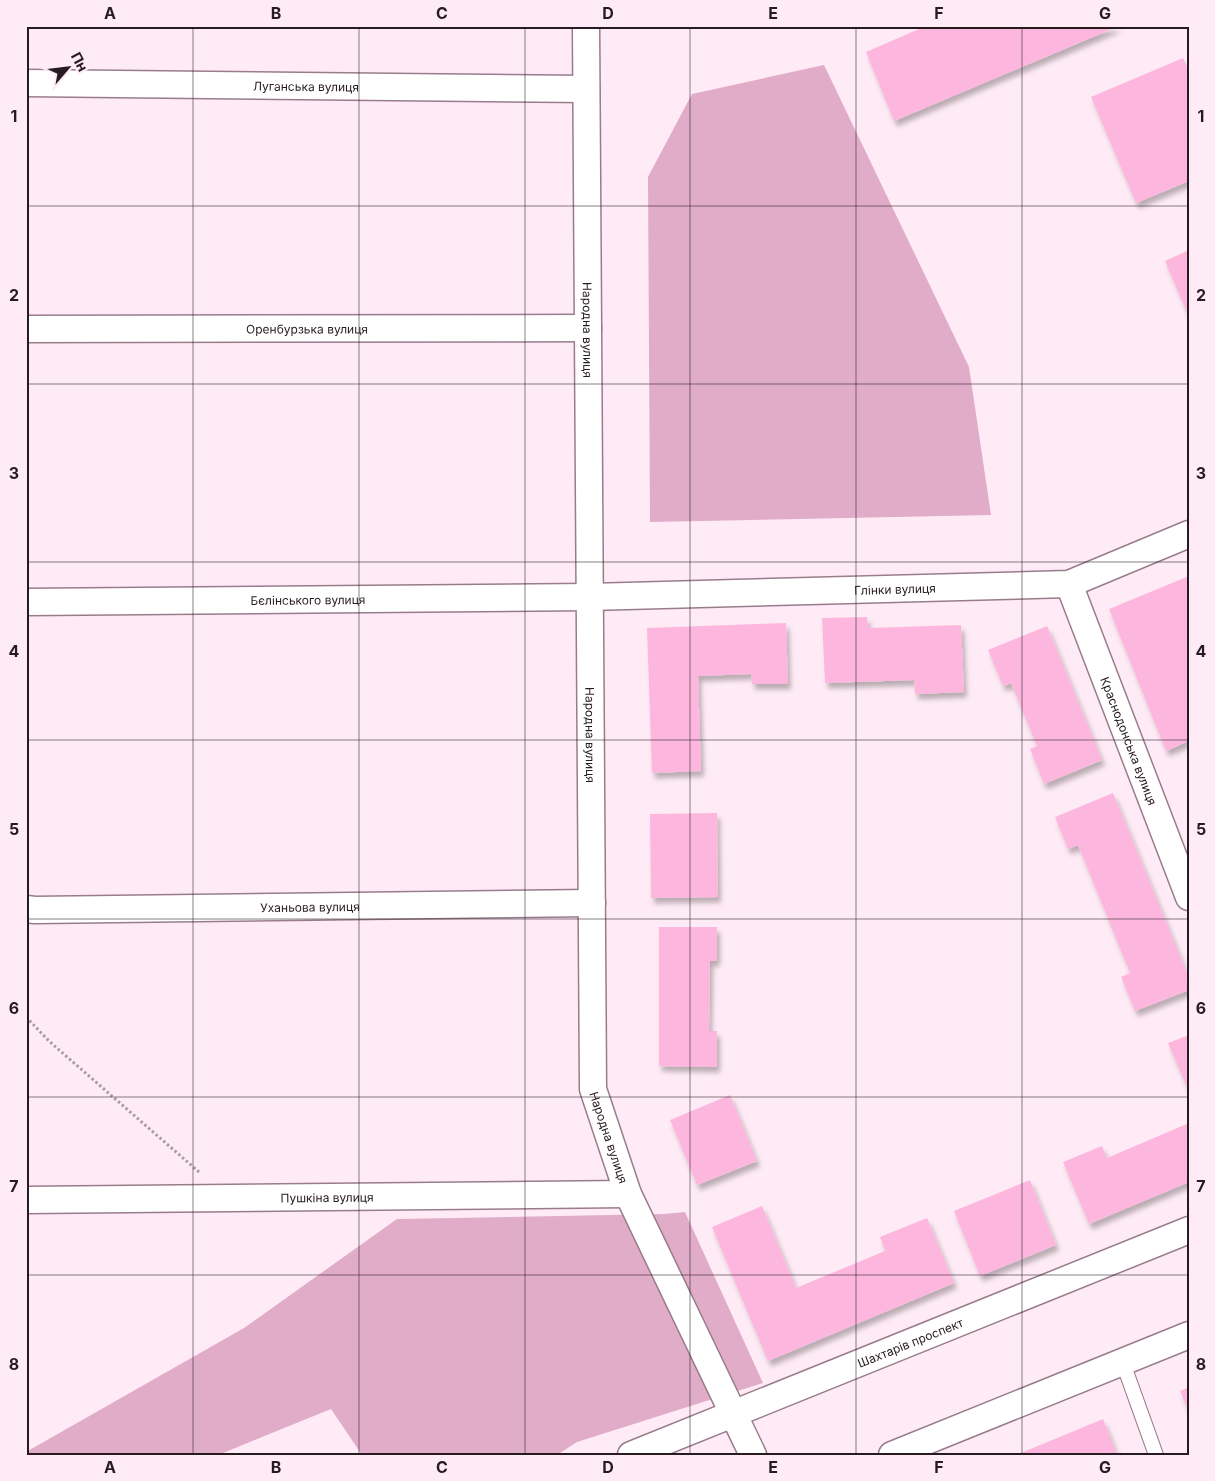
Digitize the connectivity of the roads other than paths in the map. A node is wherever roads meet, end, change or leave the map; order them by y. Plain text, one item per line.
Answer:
1 (586, 26) edge
2 (26, 83) edge
3 (586, 89) junction
4 (588, 328) junction
5 (26, 329) edge
6 (1189, 534) edge
7 (1069, 584) junction
8 (590, 596) junction
9 (26, 602) edge
10 (1189, 897) edge
11 (592, 903) junction
12 (26, 909) edge
13 (628, 1194) junction
14 (26, 1200) edge
15 (1189, 1230) edge
16 (1189, 1335) edge
17 (1123, 1363) junction
18 (733, 1413) junction
19 (631, 1455) edge
20 (753, 1455) edge
21 (892, 1455) edge
22 (1156, 1455) edge

1 - 3 street, Народна вулиця
2 - 3 street, Луганська вулиця
3 - 4 street, Народна вулиця
4 - 5 street, Оренбурзька вулиця
4 - 8 street, Народна вулиця
6 - 7 street, Глінки вулиця
7 - 8 street, Глінки вулиця
7 - 10 street, Краснодонська вулиця
8 - 9 street, Бєлінського вулиця
8 - 11 street, Народна вулиця
11 - 12 street, Уханьова вулиця
11 - 13 street, Народна вулиця
13 - 14 street, Пушкіна вулиця
13 - 18 street, Народна вулиця
15 - 18 street, Шахтарів проспект
16 - 17 street
17 - 21 street
17 - 22 lane
18 - 19 street, Шахтарів проспект
18 - 20 street, Народна вулиця

